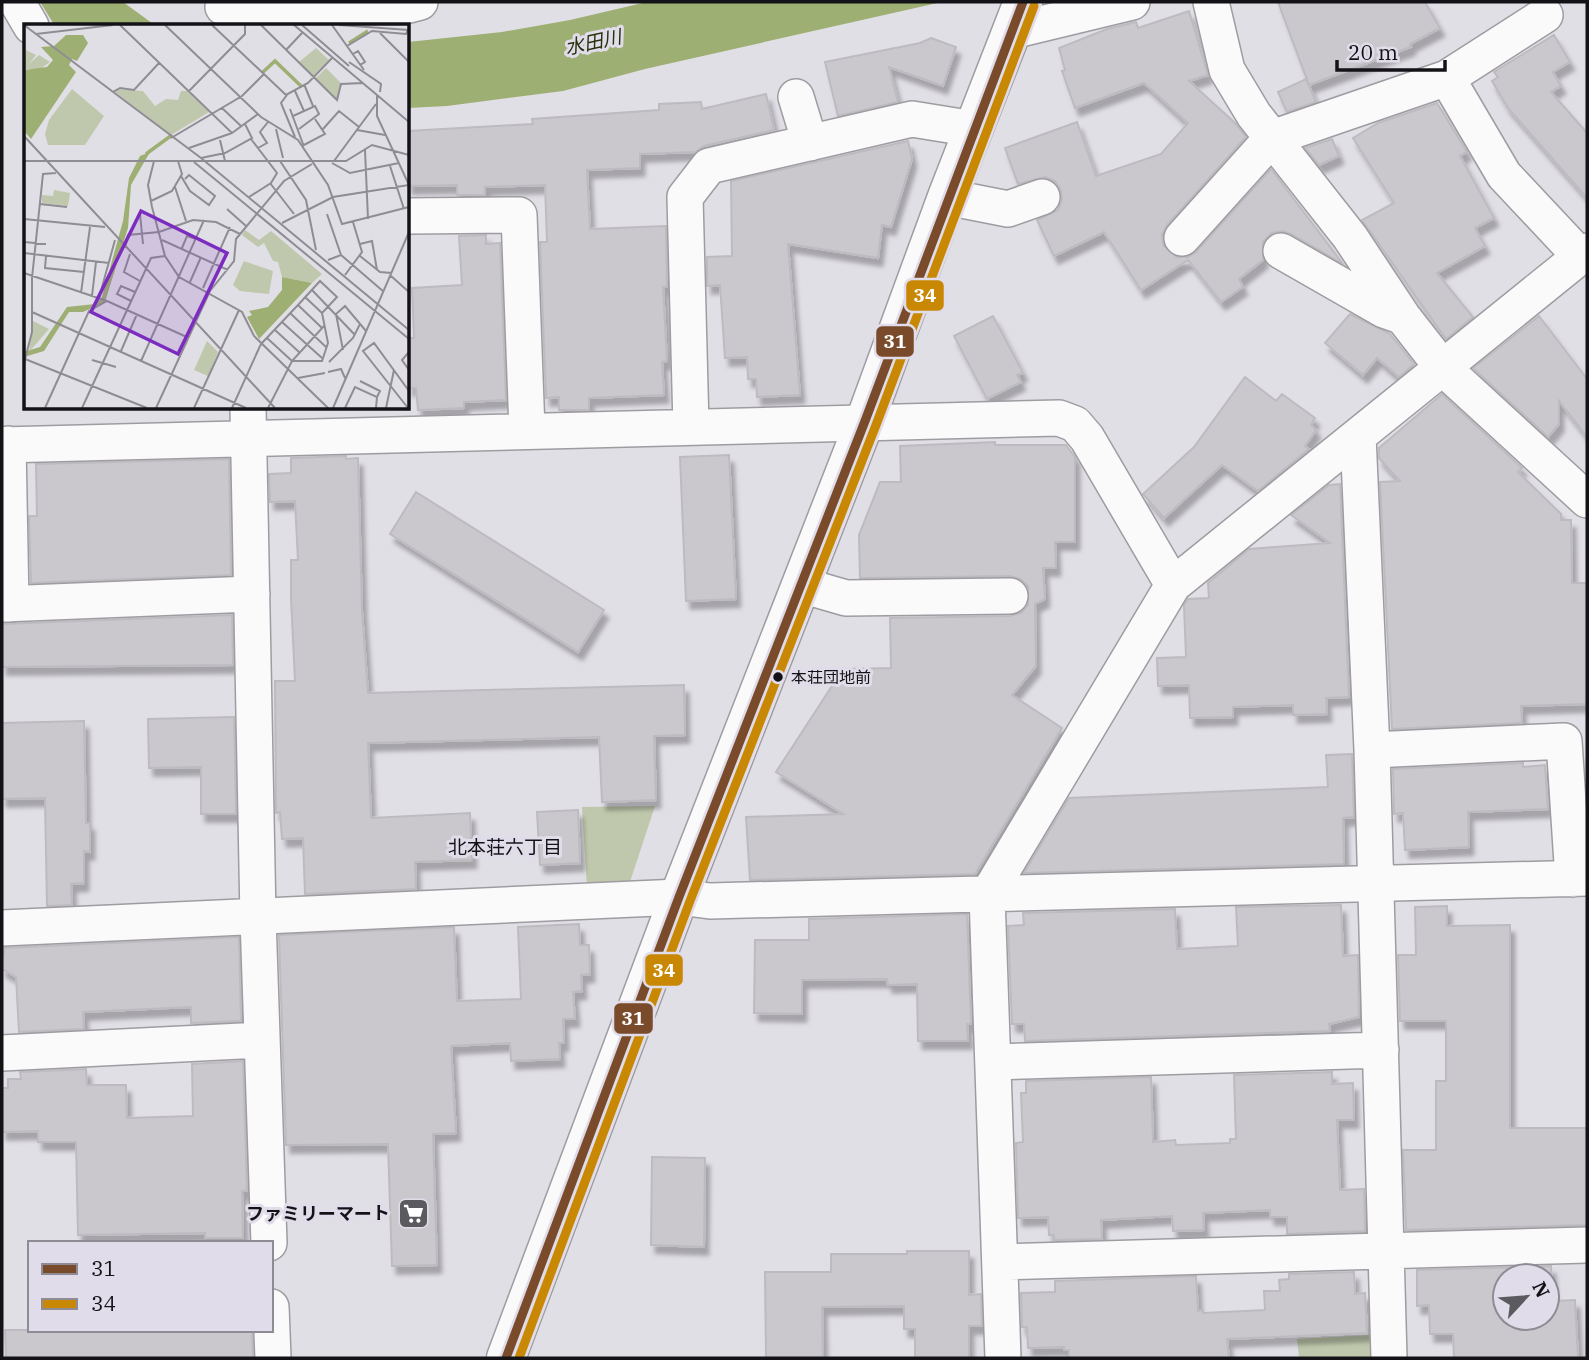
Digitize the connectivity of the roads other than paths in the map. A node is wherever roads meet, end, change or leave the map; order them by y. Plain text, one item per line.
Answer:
1 (17, 2) edge
2 (420, 2) edge
3 (1132, 2) edge
4 (1211, 2) edge
5 (224, 12) edge
6 (1545, 15) dead end
7 (1018, 16) edge
8 (30, 24) edge
9 (1447, 78) junction
10 (796, 97) dead end
11 (974, 129) junction
12 (1272, 138) junction
13 (810, 143) junction
14 (947, 197) junction
15 (1042, 197) dead end
16 (410, 216) edge
17 (1182, 238) dead end
18 (1282, 251) dead end
19 (1584, 254) edge
20 (1403, 317) junction
21 (1442, 368) junction
22 (387, 421) edge
23 (865, 421) junction
24 (248, 422) edge
25 (691, 426) junction
26 (527, 430) junction
27 (1358, 436) junction
28 (5, 444) edge
29 (1587, 500) edge
30 (1172, 584) junction
31 (801, 585) junction
32 (252, 594) junction
33 (1010, 597) dead end
34 (6, 604) edge
35 (1372, 750) junction
36 (1580, 878) edge
37 (1376, 886) junction
38 (987, 896) junction
39 (679, 897) junction
40 (258, 918) junction
41 (2, 928) edge
42 (262, 1040) junction
43 (1381, 1050) junction
44 (2, 1053) edge
45 (993, 1062) junction
46 (269, 1241) edge
47 (1587, 1245) edge
48 (1387, 1251) junction
49 (1000, 1262) junction
50 (272, 1332) edge
51 (273, 1358) edge
52 (506, 1358) edge
53 (1003, 1358) edge
54 (1389, 1358) edge

1 - 8 street
2 - 5 street
3 - 7 street
4 - 12 street
6 - 9 street
7 - 11 street
9 - 12 street
9 - 19 street
10 - 13 street
11 - 13 street
11 - 14 street
12 - 17 street
12 - 20 street
13 - 25 street
14 - 15 street
14 - 23 street
16 - 26 street
18 - 20 street
19 - 21 street
20 - 21 street
21 - 27 street
21 - 29 street
22 - 24 street
22 - 26 street
23 - 25 street
23 - 30 street
23 - 31 street
24 - 28 street
24 - 32 street
25 - 26 street
27 - 30 street
27 - 35 street
28 - 34 street
30 - 38 street
31 - 33 street
31 - 39 street
32 - 34 street
32 - 40 street
35 - 36 street
35 - 37 street
36 - 37 street
37 - 38 street
37 - 43 street
38 - 39 street
38 - 45 street
39 - 40 street
39 - 52 street
40 - 41 street
40 - 42 street
42 - 44 street
42 - 46 street
43 - 45 street
43 - 48 street
45 - 49 street
47 - 48 street
48 - 49 street
48 - 54 street
49 - 53 street
50 - 51 street

